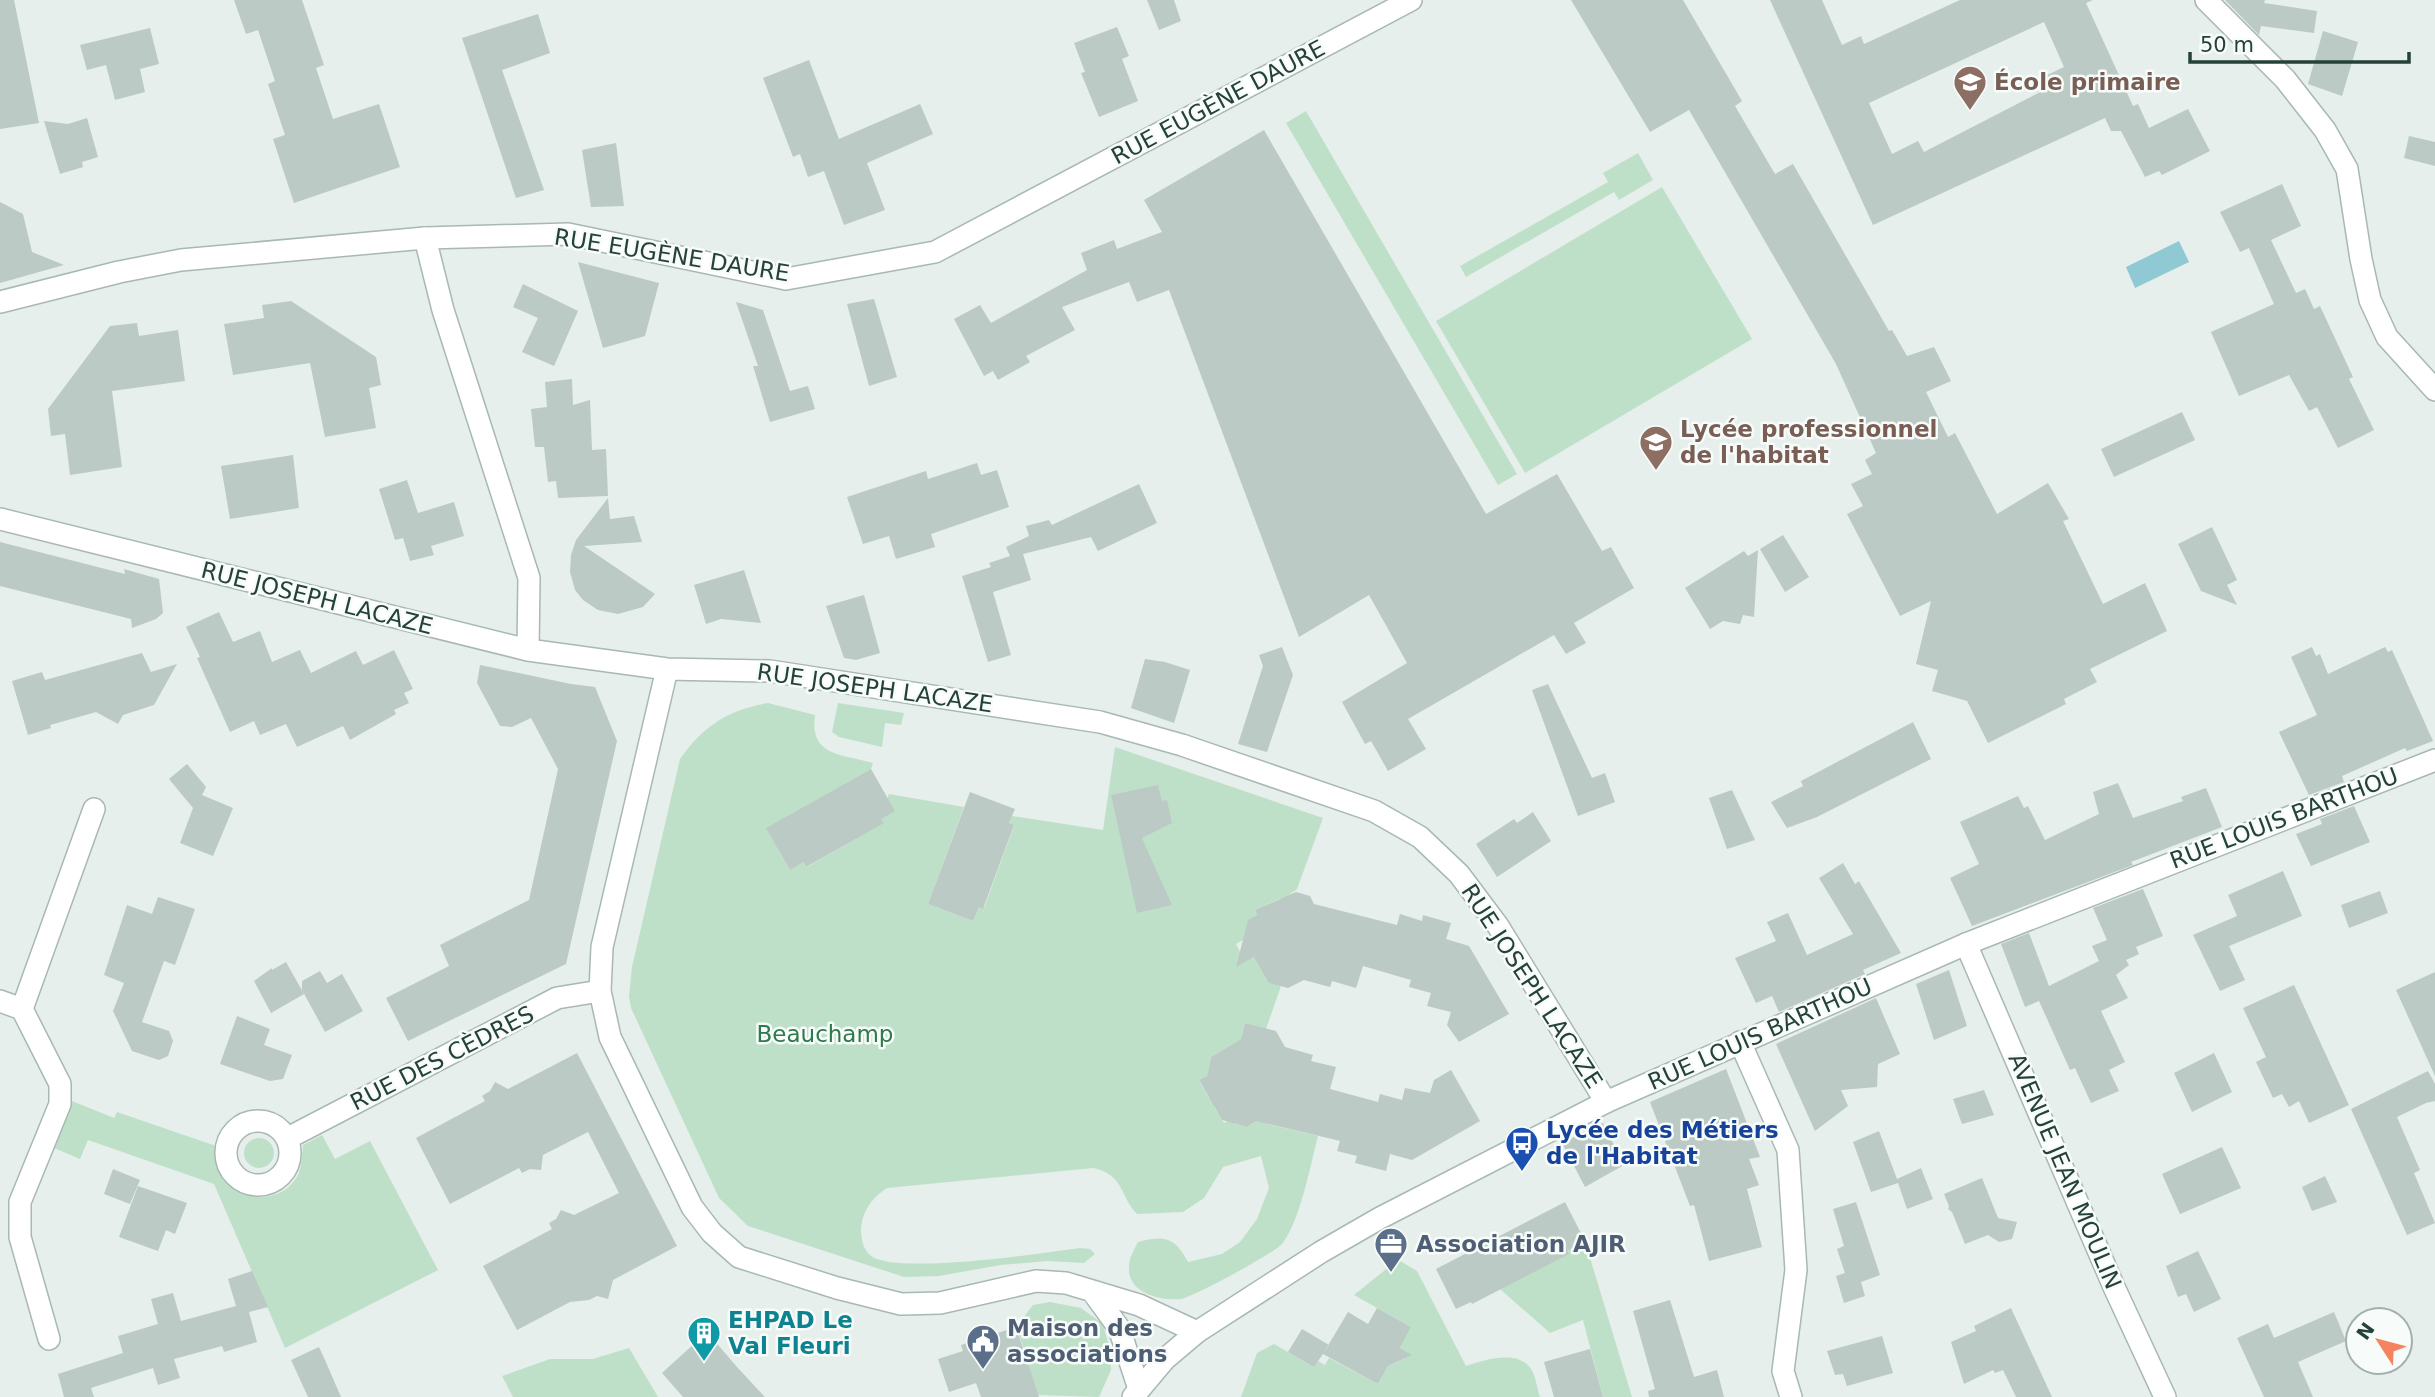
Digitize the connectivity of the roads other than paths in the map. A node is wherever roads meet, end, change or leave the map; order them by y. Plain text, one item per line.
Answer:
1 (1412, 0) edge
2 (2206, 0) edge
3 (425, 238) junction
4 (0, 302) edge
5 (2435, 390) edge
6 (0, 519) edge
7 (528, 650) junction
8 (667, 669) junction
9 (2435, 760) edge
10 (94, 809) dead end
11 (1966, 944) junction
12 (600, 991) junction
13 (0, 1001) edge
14 (22, 1009) junction
15 (1740, 1042) junction
16 (1606, 1102) junction
17 (288, 1138) dead end
18 (1092, 1291) junction
19 (1198, 1332) junction
20 (49, 1339) dead end
21 (1136, 1393) edge
22 (1791, 1397) edge
23 (2165, 1397) edge

1 - 3 street, RUE EUGÈNE DAURE
2 - 5 street
3 - 4 street, RUE EUGÈNE DAURE
3 - 7 street
6 - 7 street, RUE JOSEPH LACAZE
7 - 8 street, RUE JOSEPH LACAZE
8 - 12 street
8 - 16 street, RUE JOSEPH LACAZE
9 - 11 street, RUE LOUIS BARTHOU
10 - 14 street
11 - 15 street, RUE LOUIS BARTHOU
11 - 23 street, AVENUE JEAN MOULIN
12 - 17 street, RUE DES CÈDRES
12 - 18 street
13 - 14 street
14 - 20 street
15 - 16 street, RUE LOUIS BARTHOU
15 - 22 street
16 - 19 street, RUE LOUIS BARTHOU
18 - 19 street
18 - 21 street
19 - 21 street, RUE LOUIS BARTHOU

